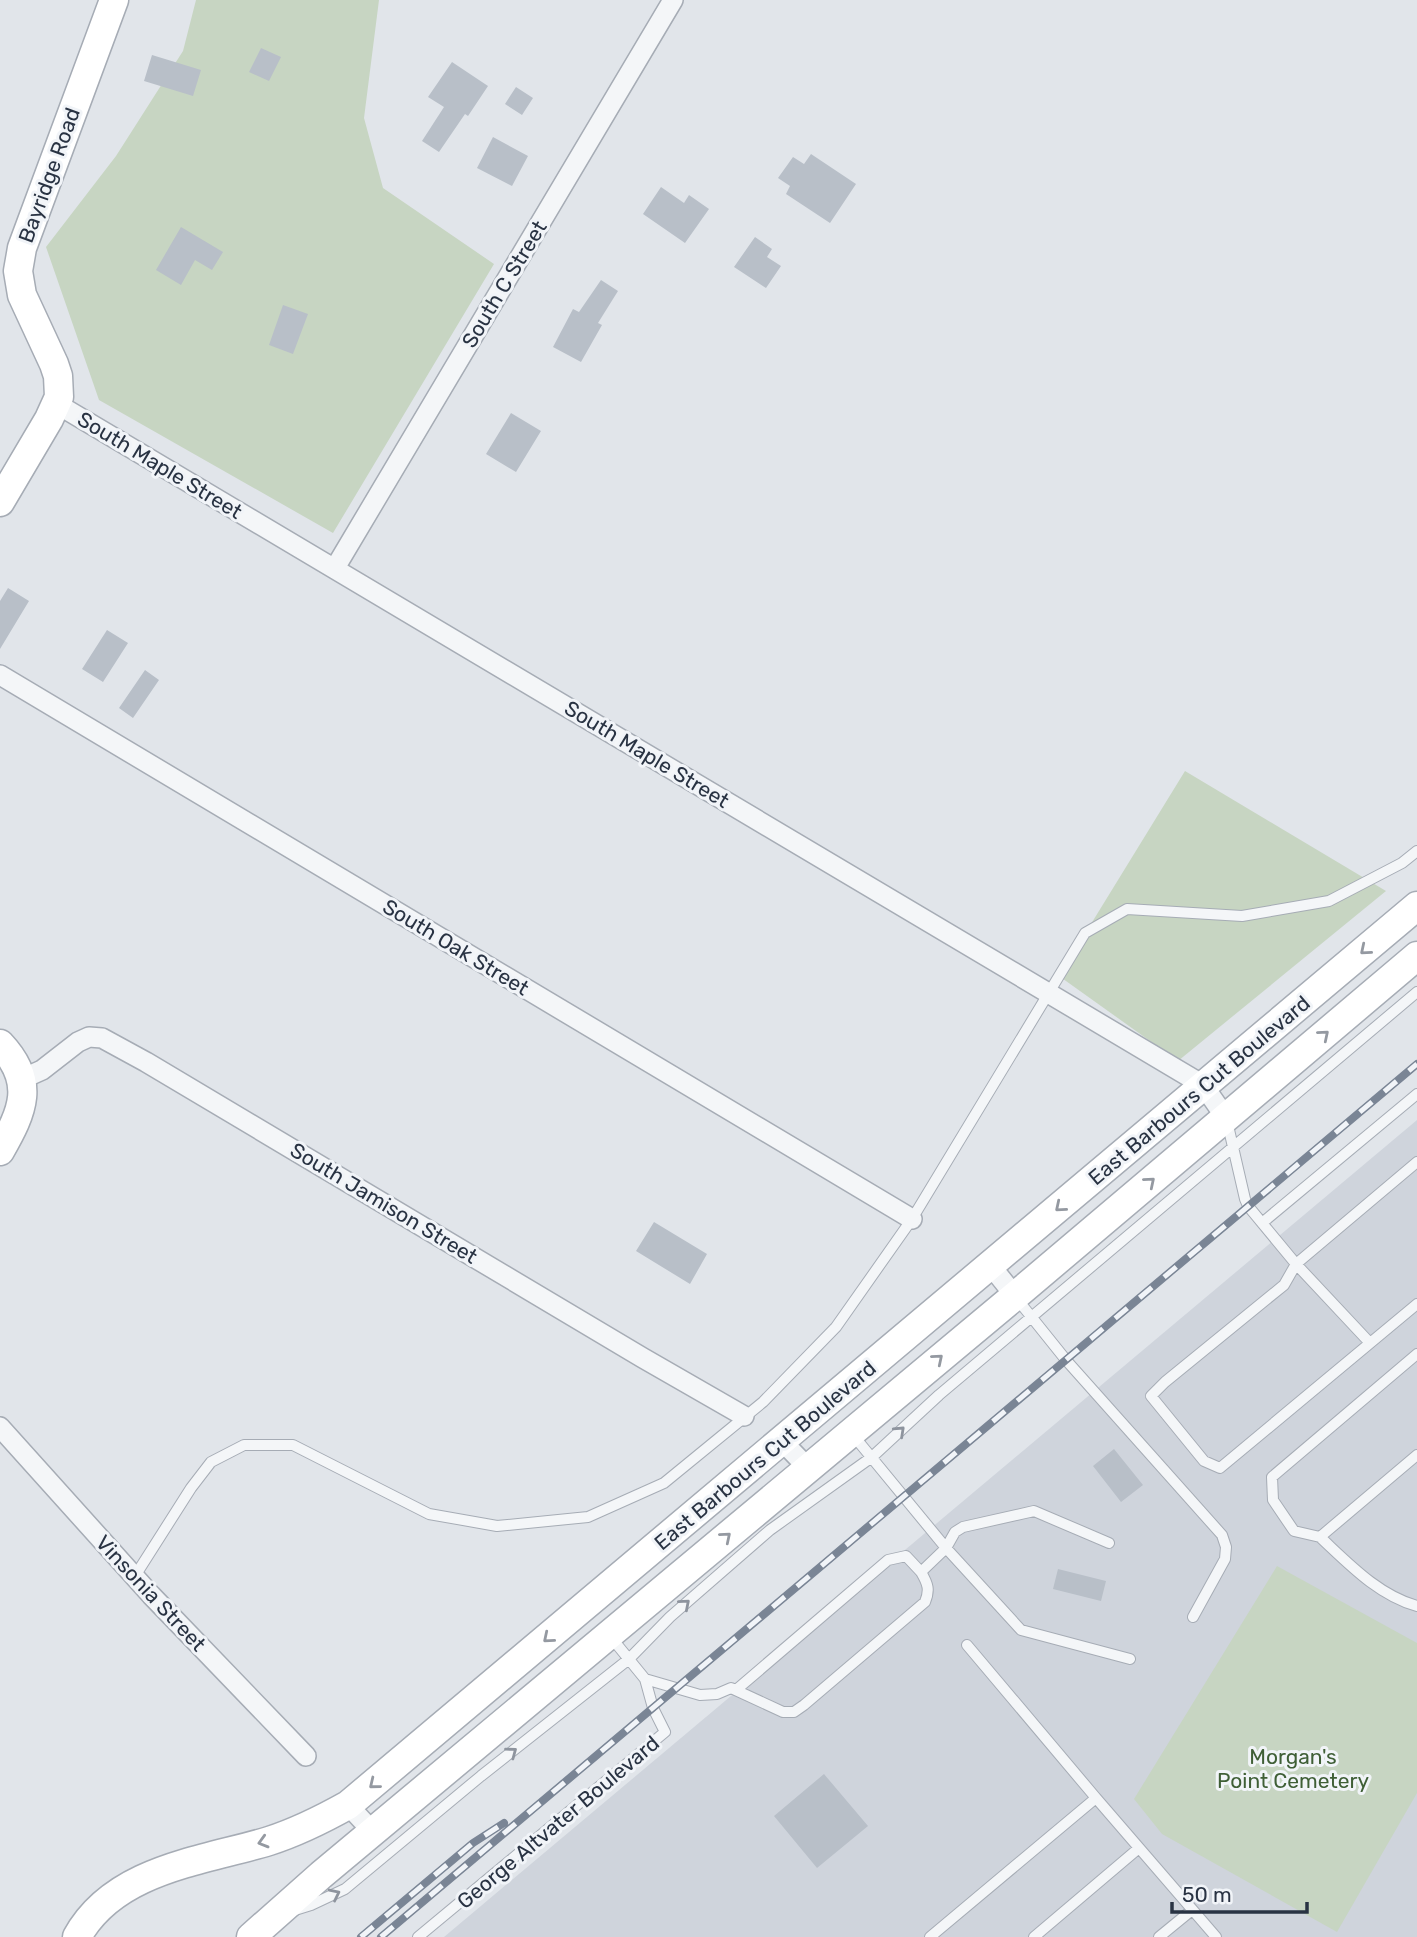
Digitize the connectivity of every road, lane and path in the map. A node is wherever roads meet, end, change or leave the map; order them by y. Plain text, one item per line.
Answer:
1 (114, 0) edge
2 (673, 0) edge
3 (57, 404) junction
4 (0, 502) edge
5 (335, 568) junction
6 (0, 675) edge
7 (1417, 850) edge
8 (1417, 906) edge
9 (1417, 956) edge
10 (1417, 992) edge
11 (1049, 994) junction
12 (0, 1044) edge
13 (22, 1079) junction
14 (1203, 1085) junction
15 (1417, 1094) edge
16 (1226, 1118) junction
17 (1233, 1147) junction
18 (0, 1151) edge
19 (1417, 1162) edge
20 (912, 1219) junction
21 (1262, 1223) junction
22 (1296, 1264) junction
23 (991, 1266) junction
24 (1417, 1304) edge
25 (1023, 1306) junction
26 (1370, 1343) junction
27 (1417, 1354) edge
28 (744, 1416) junction
29 (0, 1427) edge
30 (851, 1432) junction
31 (782, 1441) junction
32 (1417, 1455) edge
33 (872, 1457) junction
34 (808, 1468) junction
35 (1320, 1537) junction
36 (1109, 1543) dead end
37 (946, 1548) junction
38 (921, 1572) junction
39 (135, 1576) junction
40 (585, 1606) junction
41 (1417, 1606) edge
42 (1192, 1617) dead end
43 (609, 1635) junction
44 (967, 1645) dead end
45 (629, 1659) junction
46 (1130, 1659) dead end
47 (645, 1679) junction
48 (736, 1690) junction
49 (306, 1756) dead end
50 (1096, 1798) junction
51 (348, 1805) junction
52 (373, 1832) junction
53 (1139, 1848) junction
54 (1192, 1910) junction
55 (261, 1928) edge
56 (77, 1937) edge
57 (418, 1937) edge
58 (930, 1937) edge
59 (1034, 1937) edge
60 (1159, 1937) edge
61 (1216, 1937) edge

1 - 3 street, Bayridge Road
2 - 5 street, South C Street
3 - 4 street
3 - 5 street, South Maple Street
5 - 11 street, South Maple Street
6 - 20 street, South Oak Street
7 - 11 lane
8 -> 14 street, East Barbours Cut Boulevard
16 -> 9 street, East Barbours Cut Boulevard
10 - 17 lane
11 - 14 street, South Maple Street
11 - 20 lane
12 - 13 street
13 - 18 street
13 - 28 street, South Jamison Street
14 - 16 street, South Maple Street
14 -> 23 street, East Barbours Cut Boulevard
15 - 21 lane
16 - 17 lane
25 -> 16 street, East Barbours Cut Boulevard
17 - 21 lane
17 - 25 lane
19 - 22 lane
20 - 28 lane
21 - 22 lane
22 - 26 lane
22 - 26 lane
23 - 25 street
23 - 31 street, East Barbours Cut Boulevard
24 - 26 lane
30 -> 25 street, East Barbours Cut Boulevard
33 -> 25 lane
25 - 42 lane
27 - 35 lane
28 - 39 lane
29 - 39 street, Vinsonia Street
30 - 33 lane
30 - 34 street, East Barbours Cut Boulevard
31 - 34 street
31 - 40 street, East Barbours Cut Boulevard
32 - 35 lane
33 - 37 lane
45 -> 33 lane
43 -> 34 street, East Barbours Cut Boulevard
35 - 41 lane
36 - 37 lane
37 - 38 lane
37 - 46 lane
38 - 48 lane
38 - 48 lane
39 - 49 street, Vinsonia Street
40 - 43 street
40 -> 51 street, East Barbours Cut Boulevard
43 - 45 lane
43 - 52 street, East Barbours Cut Boulevard
44 - 50 lane
45 - 47 lane
55 -> 45 lane
47 - 48 lane
47 - 57 lane, George Altvater Boulevard
50 - 53 lane
50 - 58 lane
51 - 52 street
51 -> 56 street, East Barbours Cut Boulevard
52 - 55 street, East Barbours Cut Boulevard
53 - 54 lane
53 - 59 lane
54 - 60 lane
54 - 61 lane

